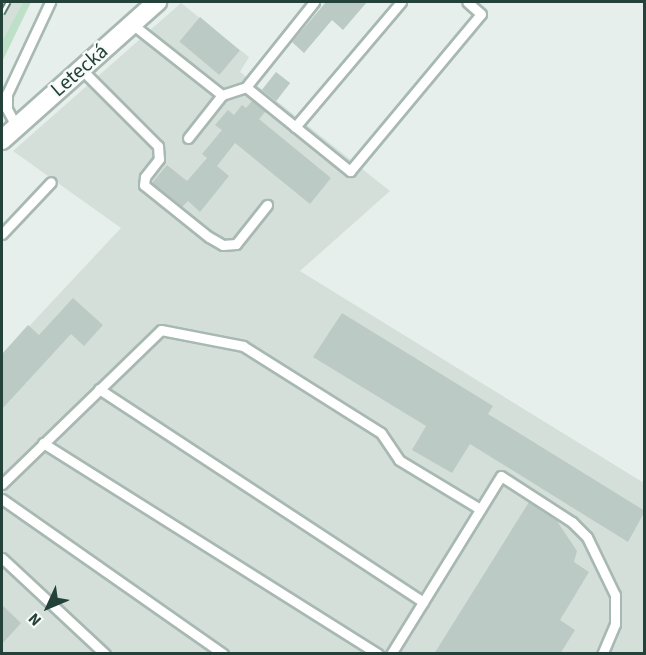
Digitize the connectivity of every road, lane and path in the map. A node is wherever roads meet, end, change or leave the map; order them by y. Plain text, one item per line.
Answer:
1 (50, 2) edge
2 (157, 2) edge
3 (314, 2) edge
4 (401, 2) edge
5 (466, 2) edge
6 (132, 24) junction
7 (81, 69) junction
8 (246, 87) junction
9 (222, 95) junction
10 (16, 126) junction
11 (296, 127) junction
12 (188, 138) dead end
13 (2, 140) edge
14 (51, 182) dead end
15 (267, 205) dead end
16 (2, 234) edge
17 (99, 389) junction
18 (43, 443) junction
19 (2, 484) edge
20 (2, 499) edge
21 (480, 509) junction
22 (2, 558) edge
23 (423, 602) junction
24 (105, 654) edge
25 (222, 654) edge
26 (378, 654) edge
27 (391, 654) edge
28 (602, 654) edge

1 - 10 lane
2 - 6 street, Letecká
3 - 8 lane
4 - 11 lane
5 - 11 lane
6 - 7 street, Letecká
6 - 9 lane
7 - 10 street, Letecká
7 - 15 lane
8 - 9 lane
8 - 11 lane
9 - 12 lane
10 - 13 street, Letecká
14 - 16 lane
17 - 18 lane
17 - 21 lane
17 - 23 lane
18 - 19 lane
18 - 26 lane
20 - 25 lane
21 - 23 lane
21 - 28 lane
22 - 24 lane
23 - 27 lane

